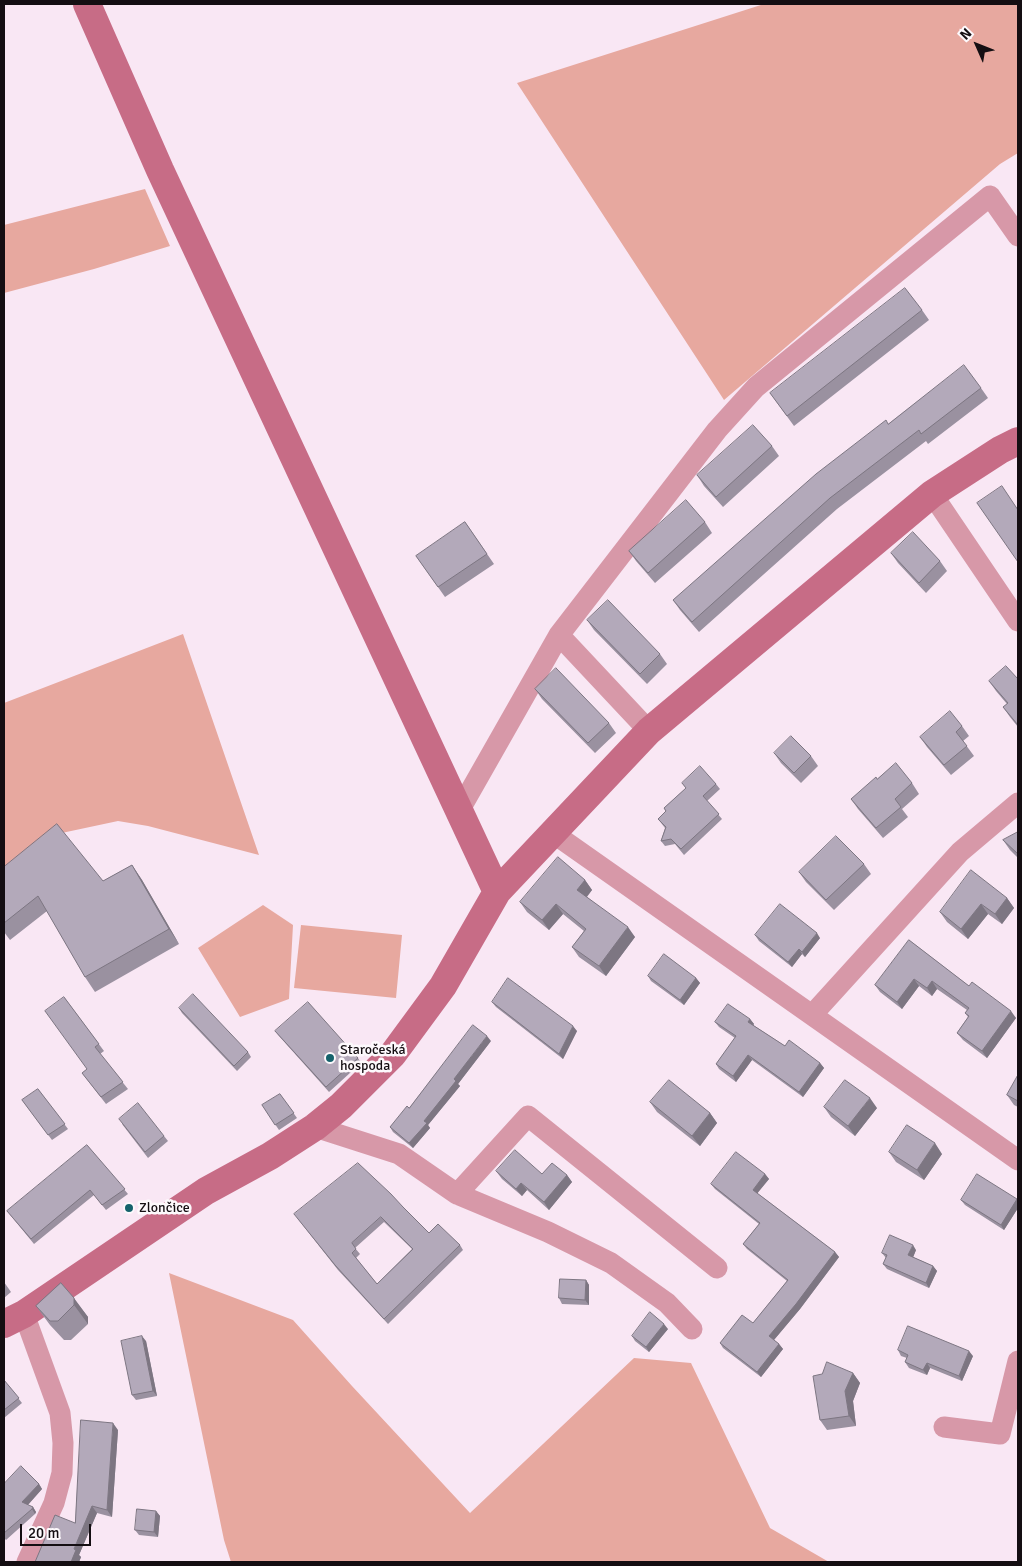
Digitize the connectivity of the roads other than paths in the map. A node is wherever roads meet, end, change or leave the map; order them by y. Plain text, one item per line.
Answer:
1 (87, 4) edge
2 (1018, 236) edge
3 (1018, 441) edge
4 (932, 494) junction
5 (1018, 621) edge
6 (559, 635) junction
7 (649, 732) junction
8 (1018, 803) edge
9 (459, 811) junction
10 (553, 833) junction
11 (497, 892) junction
12 (812, 1015) junction
13 (315, 1127) junction
14 (1018, 1160) edge
15 (458, 1194) junction
16 (717, 1268) dead end
17 (14, 1319) edge
18 (692, 1329) dead end
19 (1018, 1361) edge
20 (944, 1427) dead end
21 (27, 1562) edge

1 - 9 street
2 - 6 street
3 - 4 street
4 - 5 street
4 - 7 street
6 - 7 street
6 - 9 street
7 - 10 street
8 - 12 street
9 - 11 street
10 - 11 street
10 - 12 street
11 - 13 street
12 - 14 street
13 - 15 street
13 - 17 street
15 - 16 street
15 - 18 street
17 - 21 street
19 - 20 street

